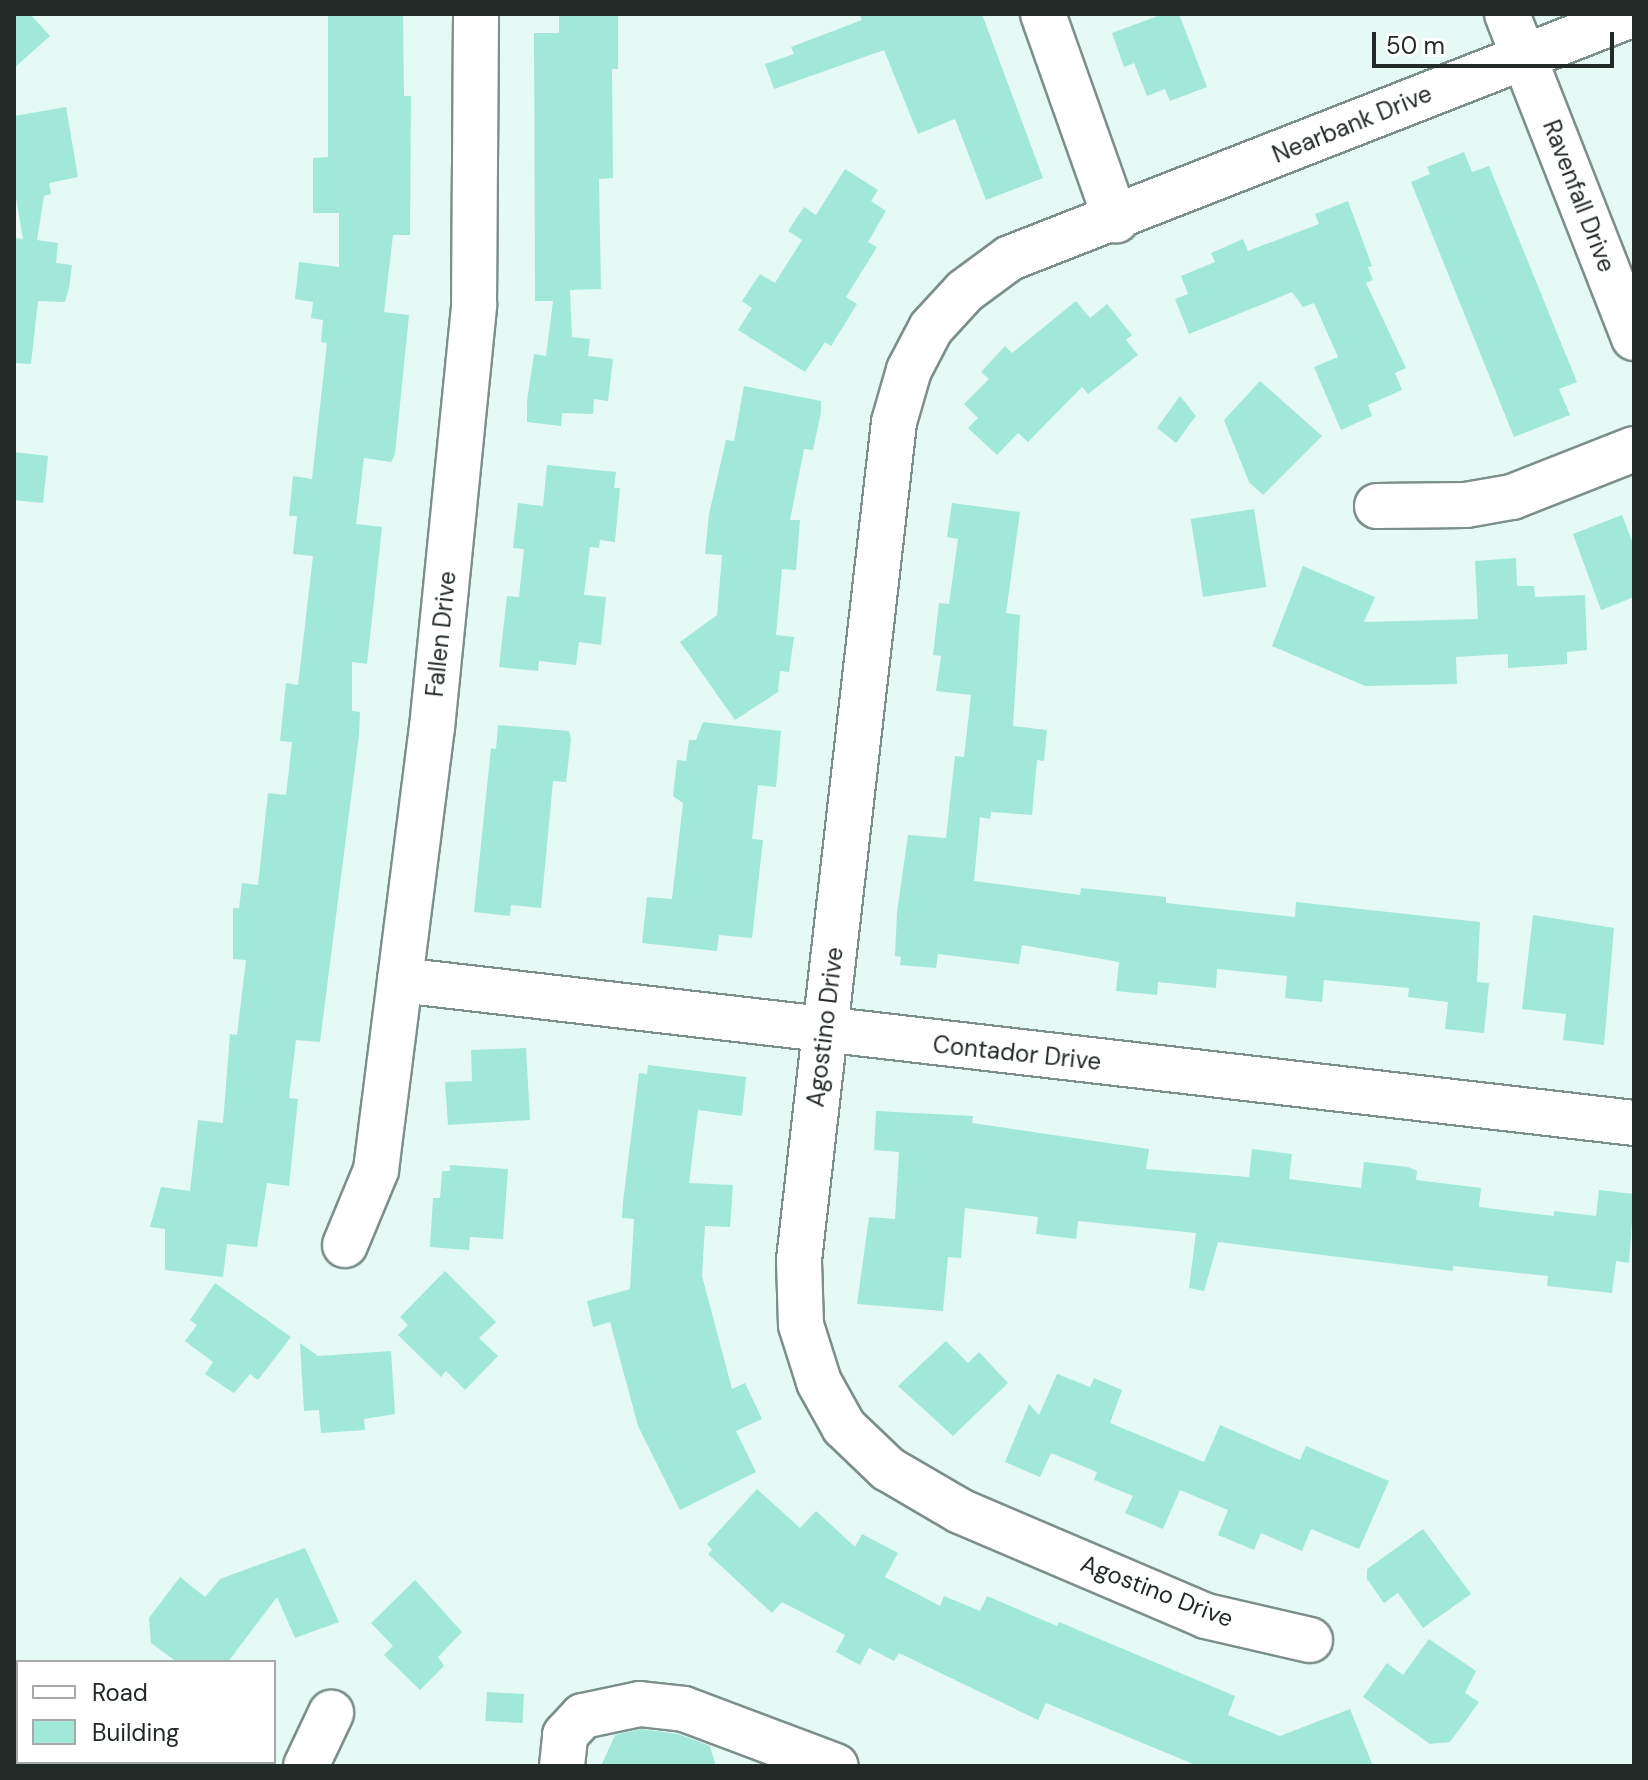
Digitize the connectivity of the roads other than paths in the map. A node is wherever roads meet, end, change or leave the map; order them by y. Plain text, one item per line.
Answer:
1 (476, 14) edge
2 (1043, 14) edge
3 (1507, 14) edge
4 (1634, 14) edge
5 (1523, 54) junction
6 (1116, 220) junction
7 (1634, 338) edge
8 (1634, 449) edge
9 (1377, 506) dead end
10 (400, 980) junction
11 (825, 1032) junction
12 (1634, 1123) edge
13 (345, 1245) dead end
14 (1310, 1640) dead end
15 (331, 1713) dead end
16 (306, 1766) edge
17 (562, 1766) edge
18 (836, 1766) edge

1 - 10 street, Fallen Drive
2 - 6 street
3 - 5 street, Ravenfall Drive
4 - 5 street, Nearbank Drive
5 - 6 street, Nearbank Drive
5 - 7 street, Ravenfall Drive
6 - 11 street, Agostino Drive
8 - 9 street
10 - 11 street, Contador Drive
10 - 13 street, Fallen Drive
11 - 12 street, Contador Drive
11 - 14 street, Agostino Drive
15 - 16 street
17 - 18 street

